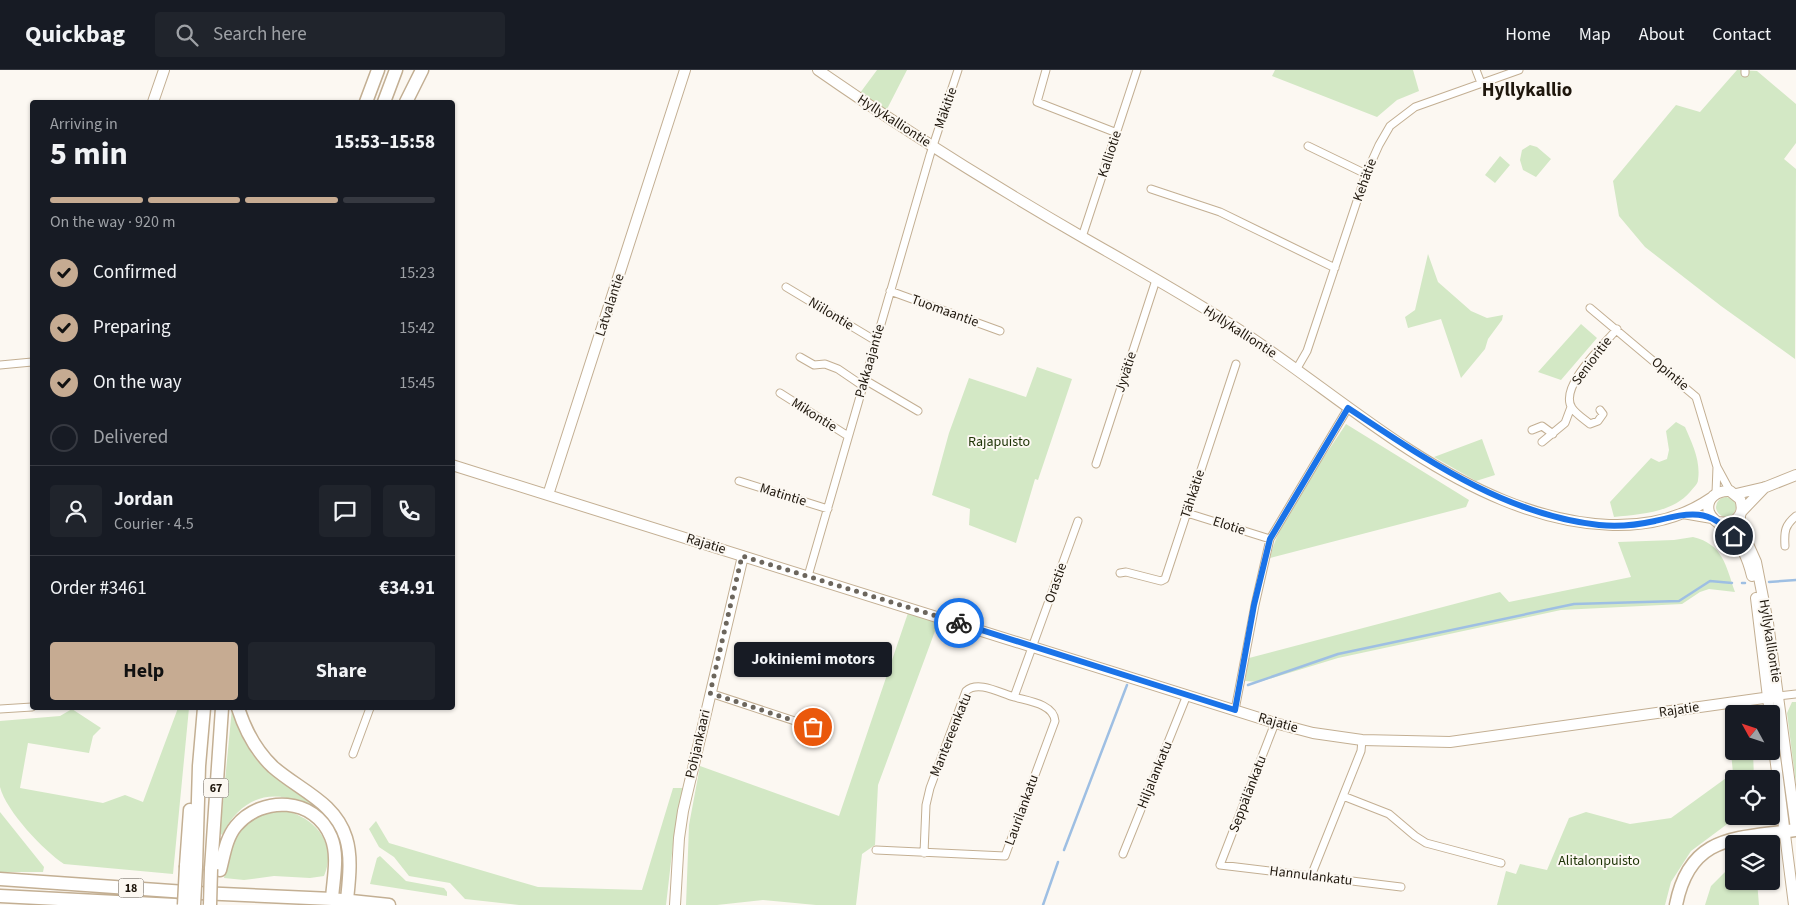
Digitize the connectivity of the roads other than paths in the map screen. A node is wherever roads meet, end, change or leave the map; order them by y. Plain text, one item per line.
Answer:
1 (164, 70) edge
2 (372, 70) edge
3 (378, 70) edge
4 (396, 70) edge
5 (422, 70) edge
6 (678, 70) edge
7 (685, 70) edge
8 (692, 70) edge
9 (818, 70) edge
10 (958, 70) edge
11 (1046, 70) edge
12 (1137, 70) edge
13 (1476, 70) edge
14 (1519, 70) edge
15 (1481, 83) junction
16 (154, 100) edge
17 (365, 100) edge
18 (366, 100) edge
19 (385, 100) edge
20 (407, 100) edge
21 (674, 100) junction
22 (672, 114) junction
23 (1117, 133) junction
24 (933, 146) junction
25 (1308, 146) dead end
26 (1366, 174) junction
27 (1152, 189) dead end
28 (1082, 237) junction
29 (1335, 268) junction
30 (1156, 280) junction
31 (786, 287) dead end
32 (890, 291) junction
33 (1590, 308) dead end
34 (1617, 329) junction
35 (1000, 331) dead end
36 (876, 342) junction
37 (800, 357) dead end
38 (30, 362) edge
39 (1236, 364) dead end
40 (0, 365) edge
41 (1296, 370) junction
42 (864, 383) junction
43 (780, 393) dead end
44 (1571, 407) junction
45 (1348, 408) junction
46 (1600, 410) dead end
47 (918, 411) dead end
48 (1532, 430) dead end
49 (1553, 434) junction
50 (848, 436) junction
51 (1542, 442) dead end
52 (1096, 464) dead end
53 (455, 466) edge
54 (1717, 467) junction
55 (1796, 475) edge
56 (739, 482) dead end
57 (1766, 487) junction
58 (1733, 492) junction
59 (548, 495) junction
60 (1714, 495) junction
61 (828, 509) junction
62 (1187, 513) junction
63 (1682, 513) junction
64 (1741, 513) junction
65 (1796, 516) edge
66 (1715, 520) junction
67 (1078, 521) dead end
68 (1270, 539) junction
69 (1785, 546) dead end
70 (742, 556) junction
71 (1120, 573) dead end
72 (808, 576) junction
73 (1034, 646) junction
74 (710, 693) junction
75 (1796, 694) edge
76 (1187, 695) junction
77 (1014, 697) junction
78 (1773, 697) junction
79 (1772, 705) edge
80 (30, 707) edge
81 (0, 709) edge
82 (204, 710) edge
83 (222, 710) edge
84 (239, 710) edge
85 (369, 710) edge
86 (1235, 710) junction
87 (1275, 723) junction
88 (813, 727) dead end
89 (1362, 740) junction
90 (353, 754) dead end
91 (1778, 760) edge
92 (1343, 796) junction
93 (1793, 831) edge
94 (876, 850) dead end
95 (924, 853) junction
96 (1123, 854) dead end
97 (1501, 863) dead end
98 (1220, 865) joint
99 (191, 867) junction
100 (216, 869) junction
101 (1311, 876) junction
102 (0, 879) edge
103 (62, 882) junction
104 (1401, 887) dead end
105 (0, 896) edge
106 (54, 902) edge
107 (70, 902) edge
108 (333, 902) edge
109 (345, 902) edge
110 (175, 905) edge
111 (184, 905) edge
112 (194, 905) edge
113 (210, 905) edge
114 (217, 905) edge
115 (389, 905) edge
116 (675, 905) edge
117 (1676, 905) edge
118 (1794, 905) edge

1 - 16 street
2 - 17 highway
3 - 18 highway
4 - 19 highway
5 - 20 highway
6 - 21 street
7 - 21 street, Latvalantie
8 - 22 street, Latvalantie
9 - 24 street, Hyllykalliontie
10 - 24 street, Mäkitie
11 - 23 street
12 - 23 street, Kalliotie
13 - 15 street
14 - 15 street, Kehätie
15 - 26 street, Kehätie
21 - 22 street, Latvalantie
22 - 59 street, Latvalantie
23 - 28 street, Kalliotie
24 - 28 street, Hyllykalliontie
24 - 32 street, Pakkaajantie
25 - 26 street
26 - 29 street, Kehätie
27 - 29 street
28 - 30 street, Hyllykalliontie
29 - 41 street, Kehätie
30 - 41 street, Hyllykalliontie
30 - 52 street, Jyvätie
31 - 36 street, Niilontie
32 - 35 street, Tuomaantie
32 - 36 street, Pakkaajantie
33 - 34 street, Opintie
34 - 44 street, Senioritie
34 - 54 street, Opintie
36 - 42 street, Pakkaajantie
37 - 42 street
38 - 40 street
39 - 62 street, Tähkätie
41 - 45 street, Hyllykalliontie
42 - 47 street
42 - 50 street, Pakkaajantie
43 - 50 street, Mikontie
44 - 46 street
44 - 49 street
45 - 63 street, Hyllykalliontie
45 - 68 street
48 - 49 street
49 - 51 street
50 - 61 street, Pakkaajantie
53 - 59 street, Rajatie
54 - 58 street
54 - 60 street, Opintie
55 - 57 street
56 - 61 street, Matintie
57 - 58 street
57 - 64 street
58 - 60 street
58 - 64 street
59 - 70 street, Rajatie
60 - 63 street, Hyllykalliontie
60 - 66 street
61 - 72 street, Pakkaajantie
62 - 68 street, Elotie
62 - 71 street, Tähkätie
63 - 66 street, Hyllykalliontie
64 - 66 street
64 - 78 street, Hyllykalliontie
65 - 69 street
66 - 78 street, Hyllykalliontie
67 - 73 street, Orastie
68 - 86 street
70 - 72 street, Rajatie
70 - 74 street, Pohjankaari
72 - 73 street, Rajatie
73 - 76 street, Rajatie
73 - 77 street
74 - 88 street
74 - 116 street, Pohjankaari
75 - 78 street
76 - 86 street, Rajatie
76 - 96 street, Hiljalankatu
77 - 95 street, Mantereenkatu
77 - 95 street, Laurilankatu
78 - 79 street, Hyllykalliontie
78 - 89 street, Rajatie
78 - 93 street, Hyllykalliontie
80 - 81 street
82 - 99 highway, 67
83 - 100 highway, 67
84 - 109 highway
85 - 90 street
86 - 87 street, Rajatie
87 - 89 street, Rajatie
87 - 98 street, Seppälänkatu
89 - 92 street
91 - 93 street, Hyllykalliontie
92 - 97 street
92 - 101 street
93 - 117 highway
93 - 118 street, Hyllykalliontie
94 - 95 street, Laurilankatu
98 - 101 street, Hannulankatu
99 - 111 highway, bridge
99 - 112 highway, 67, bridge
100 - 108 highway
100 - 113 highway, 67, bridge
100 - 114 highway
101 - 104 street, Hannulankatu
102 - 103 highway, 18
103 - 106 highway
103 - 107 highway
103 - 108 highway, 18
105 - 106 highway, 18
106 - 107 highway, 18
107 - 110 highway, 18
108 - 109 highway, 18
109 - 115 highway, 18

